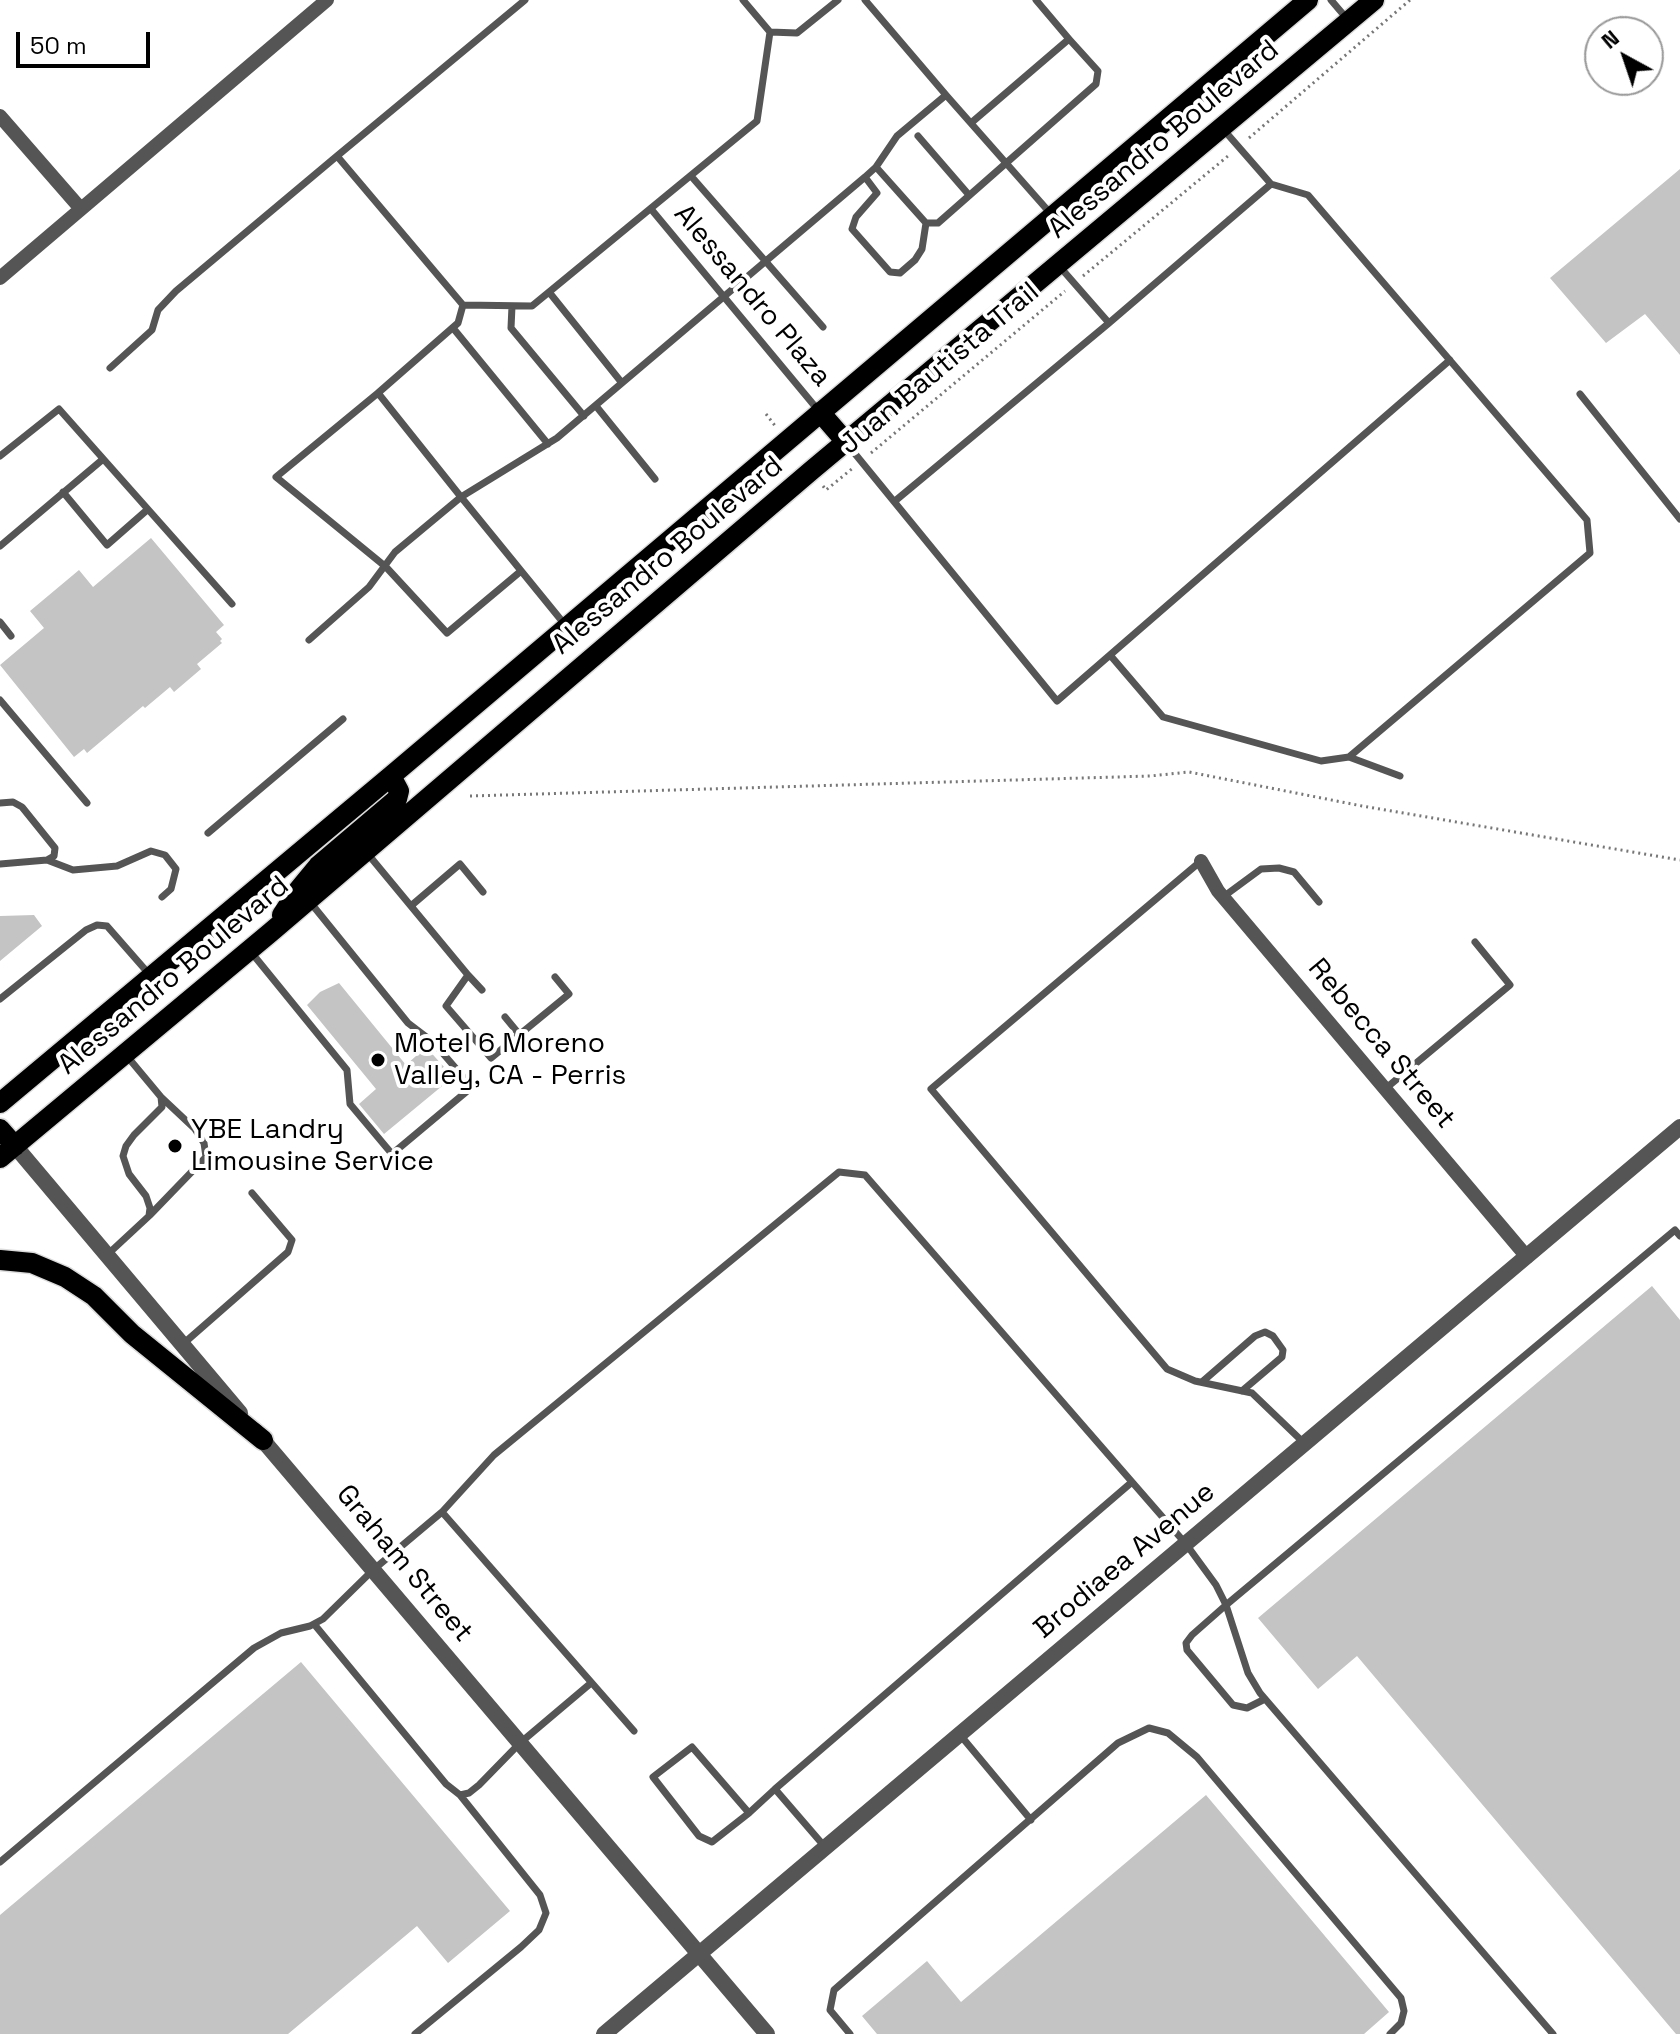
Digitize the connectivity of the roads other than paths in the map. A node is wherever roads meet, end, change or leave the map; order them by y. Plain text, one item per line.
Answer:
1 (327, 0) edge
2 (525, 0) edge
3 (743, 0) edge
4 (838, 0) edge
5 (865, 0) edge
6 (1036, 0) edge
7 (1308, 0) edge
8 (1331, 0) edge
9 (1374, 0) edge
10 (1349, 21) junction
11 (770, 32) junction
12 (1069, 39) junction
13 (946, 95) junction
14 (0, 116) edge
15 (971, 123) junction
16 (1222, 128) junction
17 (918, 136) dead end
18 (337, 156) junction
19 (1006, 162) junction
20 (876, 167) junction
21 (691, 176) junction
22 (865, 177) junction
23 (1271, 184) junction
24 (969, 195) junction
25 (81, 209) junction
26 (651, 209) junction
27 (1052, 216) junction
28 (926, 223) junction
29 (765, 262) junction
30 (1058, 265) junction
31 (0, 278) edge
32 (549, 292) junction
33 (725, 297) junction
34 (463, 305) junction
35 (512, 306) junction
36 (1109, 323) junction
37 (823, 327) dead end
38 (453, 328) junction
39 (1450, 360) junction
40 (110, 368) dead end
41 (622, 383) junction
42 (378, 393) junction
43 (1580, 394) dead end
44 (596, 406) junction
45 (820, 412) junction
46 (584, 416) junction
47 (846, 442) junction
48 (548, 444) junction
49 (0, 456) edge
50 (102, 460) junction
51 (655, 479) dead end
52 (63, 492) junction
53 (461, 497) junction
54 (895, 501) junction
55 (147, 510) junction
56 (1680, 519) edge
57 (0, 546) edge
58 (386, 567) junction
59 (521, 571) junction
60 (232, 604) dead end
61 (0, 622) edge
62 (566, 626) junction
63 (11, 636) dead end
64 (309, 640) dead end
65 (1110, 655) junction
66 (0, 700) edge
67 (343, 719) dead end
68 (1349, 757) junction
69 (391, 776) junction
70 (1400, 776) dead end
71 (0, 803) edge
72 (87, 803) dead end
73 (208, 833) dead end
74 (366, 851) junction
75 (47, 860) junction
76 (1201, 861) joint
77 (0, 864) edge
78 (483, 892) dead end
79 (162, 897) dead end
80 (1223, 897) junction
81 (308, 901) junction
82 (1319, 902) dead end
83 (412, 905) junction
84 (271, 932) junction
85 (1475, 942) dead end
86 (249, 950) junction
87 (468, 975) junction
88 (150, 976) junction
89 (555, 977) dead end
90 (482, 990) dead end
91 (0, 999) edge
92 (505, 1017) dead end
93 (519, 1034) junction
94 (125, 1054) junction
95 (1385, 1089) junction
96 (161, 1097) junction
97 (0, 1103) edge
98 (1680, 1127) edge
99 (0, 1129) edge
100 (8, 1152) edge
101 (252, 1193) dead end
102 (149, 1216) junction
103 (1680, 1236) edge
104 (107, 1255) junction
105 (1527, 1257) junction
106 (0, 1260) edge
107 (183, 1345) junction
108 (1202, 1382) junction
109 (1242, 1391) junction
110 (263, 1440) junction
111 (1305, 1444) junction
112 (1132, 1482) junction
113 (442, 1512) junction
114 (1186, 1544) junction
115 (373, 1570) junction
116 (1226, 1605) junction
117 (314, 1624) junction
118 (591, 1683) junction
119 (1265, 1699) junction
120 (634, 1731) dead end
121 (959, 1734) junction
122 (520, 1743) junction
123 (775, 1789) junction
124 (460, 1795) junction
125 (749, 1813) junction
126 (1031, 1820) junction
127 (825, 1847) junction
128 (0, 1862) edge
129 (699, 1954) junction
130 (415, 2034) edge
131 (604, 2034) edge
132 (767, 2034) edge
133 (850, 2034) edge
134 (1390, 2034) edge
135 (1553, 2034) edge

1 - 25 street
2 - 18 lane
3 - 11 lane
4 - 11 lane
5 - 13 lane
6 - 12 lane
7 - 27 main road, Alessandro Boulevard
8 - 10 lane
9 - 10 main road, Alessandro Boulevard
10 - 16 main road, Alessandro Boulevard
11 - 21 lane
12 - 15 lane
12 - 19 lane
13 - 15 lane
13 - 20 lane
14 - 25 street
15 - 19 lane
16 - 23 lane
16 - 30 main road, Alessandro Boulevard
17 - 24 lane
18 - 34 lane
18 - 40 lane
19 - 24 lane
19 - 27 lane
20 - 22 lane
20 - 28 lane
21 - 26 lane
21 - 29 lane
22 - 28 lane
22 - 29 lane
23 - 36 lane
23 - 39 lane
24 - 28 lane
25 - 31 street
26 - 32 lane
26 - 33 lane, Alessandro Plaza
27 - 45 main road, Alessandro Boulevard
29 - 33 lane
29 - 37 lane
30 - 36 lane
30 - 47 main road, Alessandro Boulevard
32 - 35 lane
32 - 41 lane
33 - 41 lane
33 - 45 lane, Alessandro Plaza
34 - 35 lane
34 - 38 lane
35 - 46 lane
36 - 54 lane
38 - 42 lane
38 - 48 lane
39 - 65 lane
39 - 68 lane
41 - 44 lane
42 - 53 lane
42 - 58 lane
43 - 56 lane
44 - 46 lane
44 - 51 lane
45 - 47 main road
45 - 62 main road, Alessandro Boulevard
46 - 48 lane
47 - 54 lane
47 - 74 main road, Alessandro Boulevard
48 - 53 lane
49 - 50 lane
50 - 52 lane
50 - 55 lane
52 - 55 lane
52 - 57 lane
53 - 58 lane
53 - 59 lane
54 - 65 lane
55 - 60 lane
58 - 59 lane
58 - 64 lane
59 - 62 lane
61 - 63 lane
62 - 69 main road, Alessandro Boulevard
65 - 68 lane
66 - 72 lane
67 - 73 lane
68 - 70 lane
69 - 84 main road
69 - 88 main road, Alessandro Boulevard
71 - 75 lane
74 - 81 main road, Alessandro Boulevard
74 - 83 lane
75 - 77 lane
75 - 79 lane
76 - 80 street, Rebecca Street
76 - 108 lane
78 - 83 lane
80 - 82 lane
80 - 95 street, Rebecca Street
81 - 84 main road, Alessandro Boulevard
81 - 86 lane
83 - 87 lane
84 - 86 main road, Alessandro Boulevard
85 - 95 lane
86 - 94 main road, Alessandro Boulevard
87 - 90 lane
87 - 93 lane
88 - 91 lane
88 - 97 main road, Alessandro Boulevard
89 - 93 lane
92 - 93 lane
94 - 96 lane
94 - 100 main road, Alessandro Boulevard
95 - 105 street, Rebecca Street
96 - 102 lane
96 - 102 lane
98 - 105 street, Brodiaea Avenue
99 - 100 main road, Graham Street
100 - 104 street, Graham Street
101 - 107 lane
102 - 104 lane
103 - 116 lane
104 - 107 street, Graham Street
105 - 111 street, Brodiaea Avenue
106 - 110 main road
107 - 110 street, Graham Street
108 - 109 lane
108 - 109 lane
109 - 111 lane
110 - 115 street, Graham Street
111 - 114 street, Brodiaea Avenue
112 - 113 lane
112 - 114 lane
112 - 123 lane
113 - 115 lane
113 - 118 lane
114 - 116 lane
114 - 121 street, Brodiaea Avenue
115 - 117 lane
115 - 122 street, Graham Street
116 - 119 lane
116 - 119 lane
117 - 124 lane
117 - 128 lane
118 - 120 lane
118 - 122 lane
119 - 135 lane
121 - 126 lane
121 - 127 street, Brodiaea Avenue
122 - 124 lane
122 - 129 street, Graham Street
123 - 125 lane
123 - 127 lane
124 - 130 lane
125 - 125 lane
126 - 133 lane
126 - 134 lane
127 - 129 street, Brodiaea Avenue
129 - 131 street, Brodiaea Avenue
129 - 132 street, Graham Street

